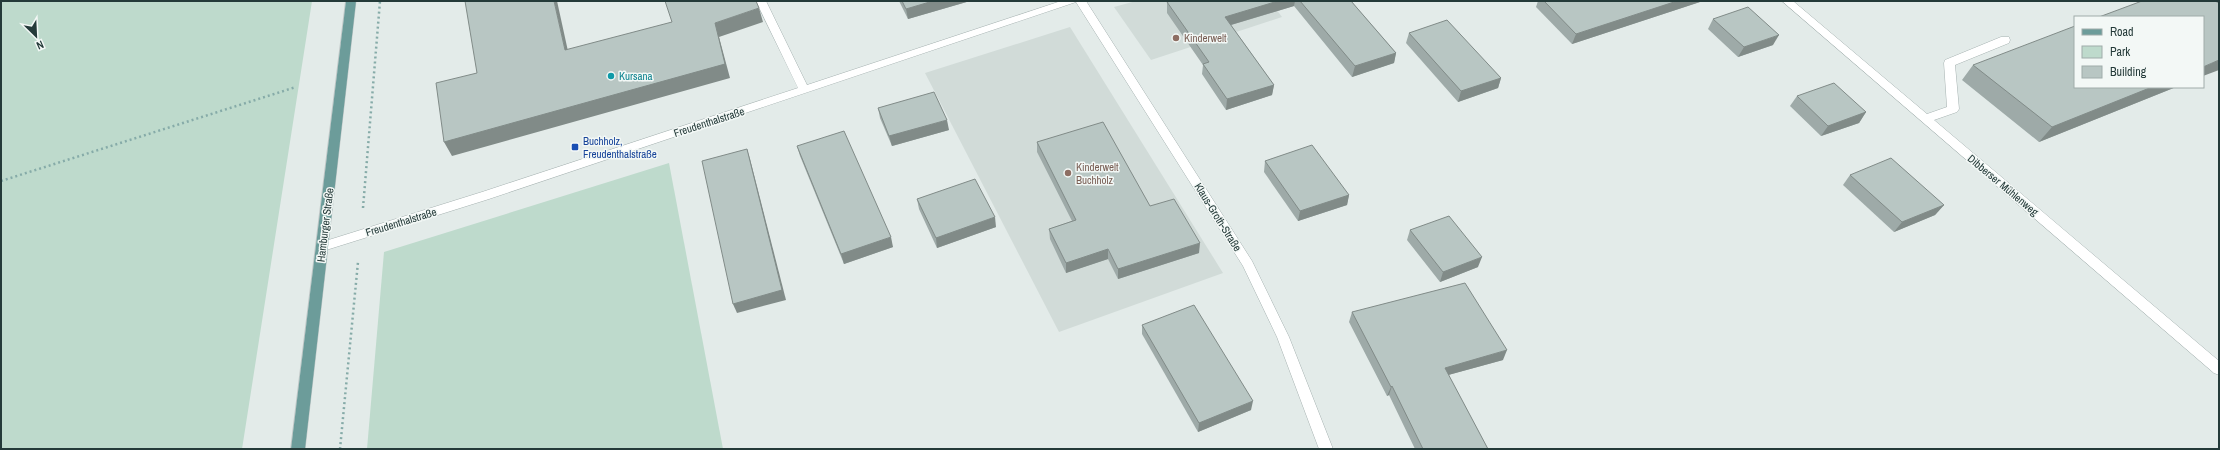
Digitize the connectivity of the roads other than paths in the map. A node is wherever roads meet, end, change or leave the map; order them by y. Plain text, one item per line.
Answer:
1 (351, 1) edge
2 (761, 1) edge
3 (1072, 1) edge
4 (1081, 1) edge
5 (1786, 1) edge
6 (2005, 40) dead end
7 (804, 90) junction
8 (1926, 119) junction
9 (323, 246) junction
10 (2219, 369) edge
11 (298, 449) edge
12 (1326, 449) edge

1 - 9 main road, Hamburger Straße
2 - 7 street
3 - 7 street, Freudenthalstraße
4 - 12 street, Klaus-Groth-Straße
5 - 8 street, Dibberser Mühlenweg
6 - 8 street
7 - 9 street, Freudenthalstraße
8 - 10 street, Dibberser Mühlenweg
9 - 11 main road, Hamburger Straße

